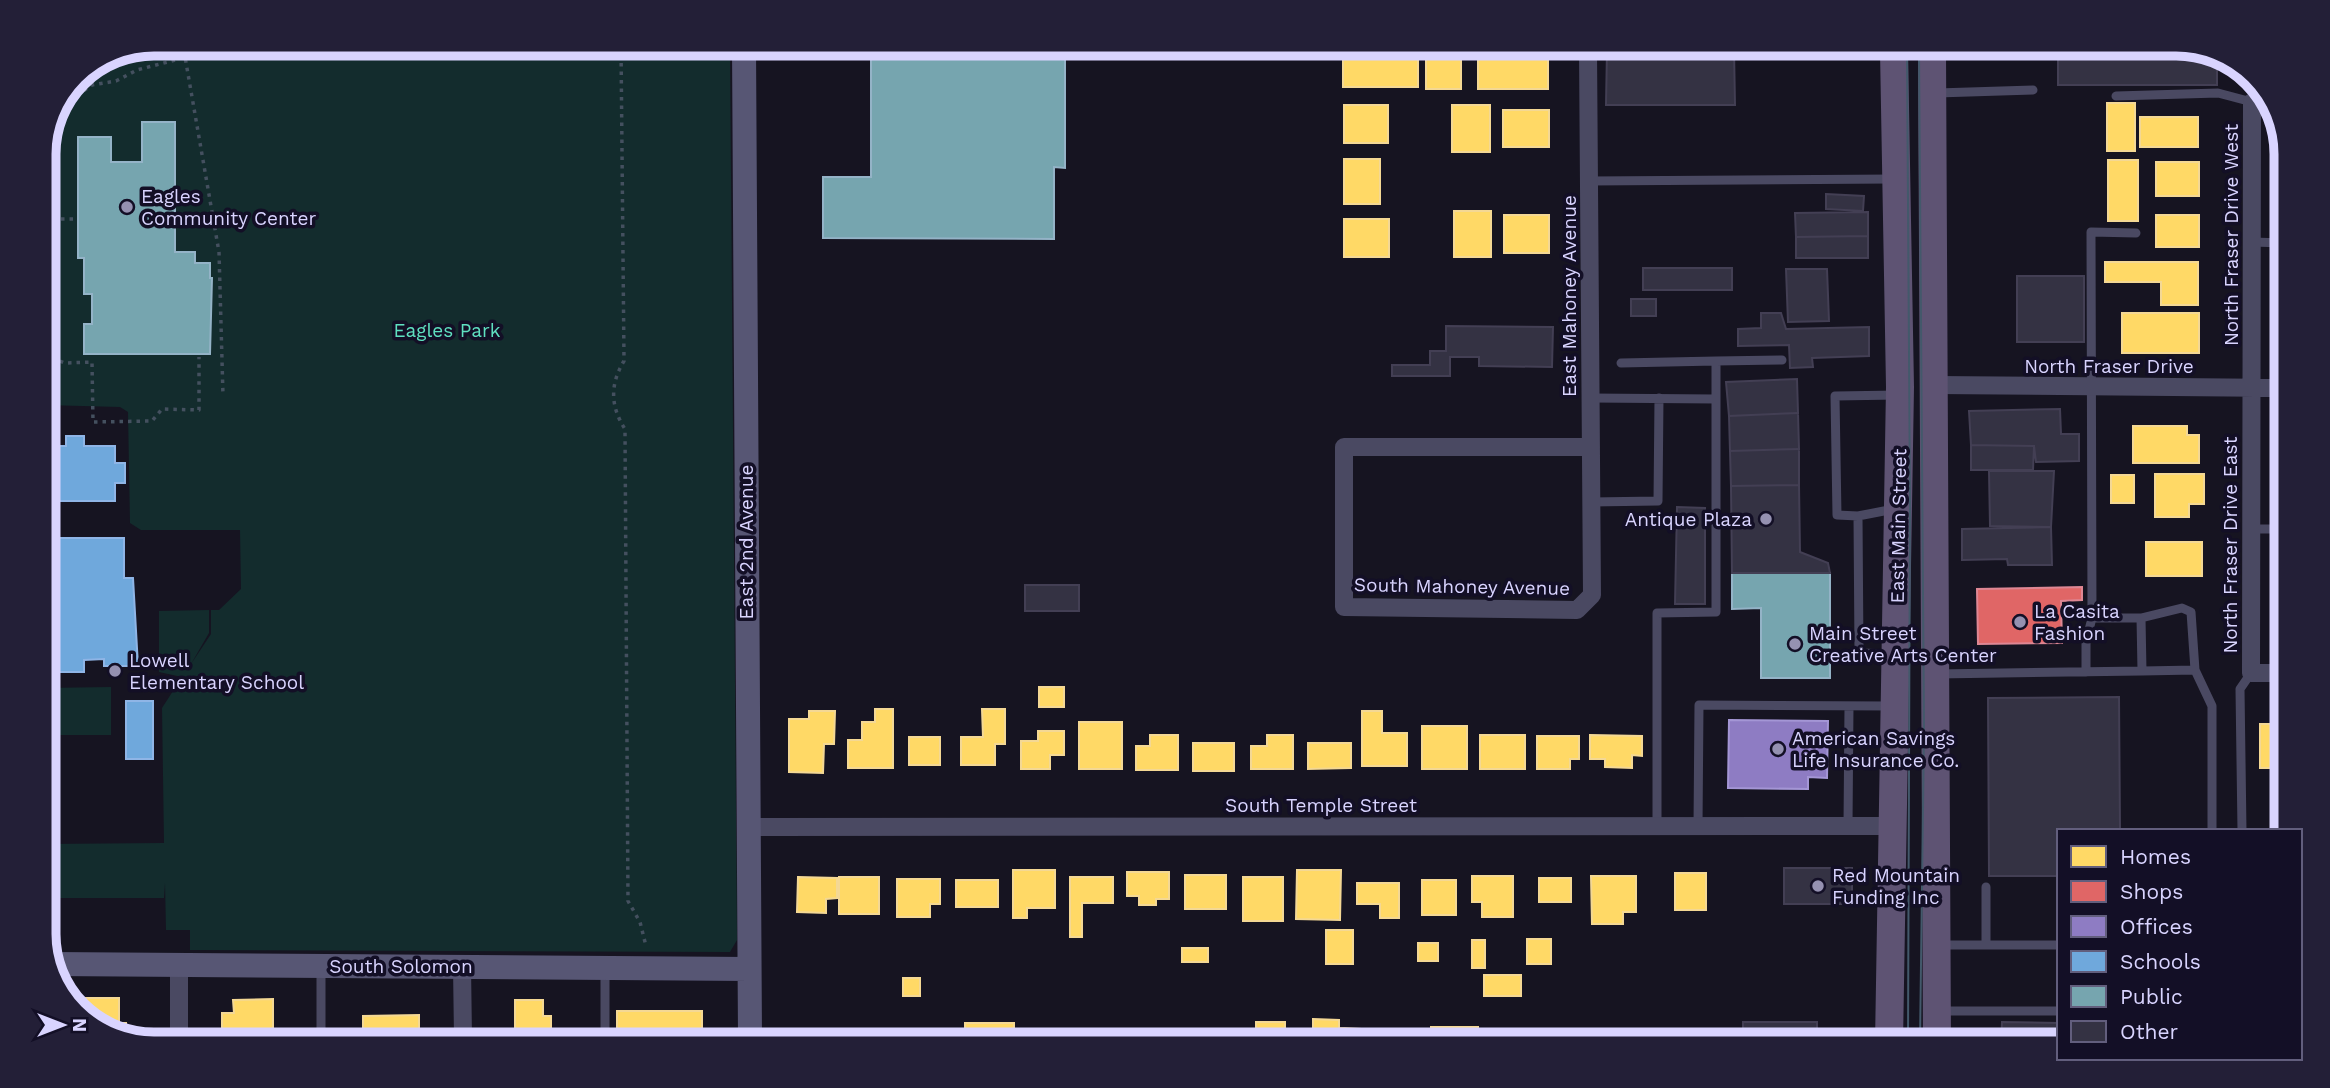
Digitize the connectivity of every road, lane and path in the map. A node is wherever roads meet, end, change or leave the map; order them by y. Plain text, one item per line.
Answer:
1 (181, 56) edge
2 (185, 56) edge
3 (621, 56) edge
4 (744, 56) edge
5 (1588, 56) edge
6 (1894, 56) edge
7 (1932, 56) edge
8 (87, 82) edge
9 (92, 85) junction
10 (2033, 90) dead end
11 (1932, 93) junction
12 (2116, 96) dead end
13 (74, 98) edge
14 (2252, 102) junction
15 (2260, 102) edge
16 (1898, 179) junction
17 (1589, 181) junction
18 (56, 219) edge
19 (73, 219) dead end
20 (2136, 233) dead end
21 (2252, 242) junction
22 (2274, 243) edge
23 (199, 357) dead end
24 (56, 360) edge
25 (1782, 360) dead end
26 (1716, 361) junction
27 (1621, 363) dead end
28 (1935, 385) junction
29 (2091, 387) junction
30 (2252, 387) junction
31 (2274, 388) edge
32 (1900, 395) junction
33 (223, 397) dead end
34 (1591, 398) junction
35 (1659, 398) junction
36 (1715, 399) junction
37 (1591, 447) junction
38 (1591, 502) junction
39 (1898, 509) junction
40 (1858, 516) junction
41 (2252, 529) junction
42 (2274, 529) edge
43 (1592, 542) joint
44 (2092, 618) junction
45 (2141, 618) junction
46 (1896, 654) junction
47 (2195, 670) junction
48 (2086, 671) junction
49 (2142, 671) junction
50 (2251, 673) junction
51 (2274, 673) edge
52 (1935, 674) junction
53 (1849, 706) junction
54 (1895, 706) junction
55 (1848, 825) junction
56 (1657, 826) junction
57 (1698, 826) junction
58 (1893, 826) junction
59 (748, 827) junction
60 (2212, 829) edge
61 (2242, 829) edge
62 (1986, 887) dead end
63 (1937, 945) junction
64 (1986, 945) junction
65 (2057, 945) edge
66 (61, 964) edge
67 (178, 964) junction
68 (321, 965) junction
69 (462, 966) junction
70 (604, 967) junction
71 (647, 968) junction
72 (749, 969) junction
73 (2057, 1011) edge
74 (1937, 1012) junction
75 (179, 1032) edge
76 (321, 1032) edge
77 (463, 1032) edge
78 (605, 1032) edge
79 (750, 1032) edge
80 (1889, 1032) edge
81 (1937, 1032) edge

1 - 9 path
2 - 33 path
3 - 71 path
4 - 59 street, East 2nd Avenue
5 - 17 street, East Mahoney Avenue
6 - 16 main road, East Main Street
7 - 11 main road, East Main Street
8 - 9 path
9 - 13 path
10 - 11 lane
11 - 28 main road, East Main Street
12 - 14 lane
14 - 15 street, North Fraser Drive West
14 - 21 street, North Fraser Drive West
16 - 17 lane
16 - 32 main road, East Main Street
17 - 34 street, East Mahoney Avenue
18 - 19 path
20 - 29 lane
21 - 22 lane
21 - 30 street, North Fraser Drive West
23 - 24 path
25 - 26 lane
26 - 27 lane
26 - 36 lane
28 - 29 street, North Fraser Drive
28 - 52 main road, East Main Street
29 - 30 street, North Fraser Drive
29 - 44 lane
30 - 31 street, North Fraser Drive
30 - 41 street, North Fraser Drive East
32 - 39 main road, East Main Street
32 - 40 lane
34 - 35 lane
34 - 37 street, East Mahoney Avenue
35 - 36 lane
35 - 38 lane
36 - 56 lane
37 - 38 street, East Mahoney Avenue
37 - 43 street, South Mahoney Avenue
38 - 43 street, East Mahoney Avenue
39 - 40 lane
39 - 46 main road, East Main Street
40 - 46 lane
41 - 42 lane
41 - 50 street, North Fraser Drive East
44 - 45 lane
44 - 48 lane
45 - 47 lane
45 - 49 lane
46 - 54 main road, East Main Street
47 - 49 lane
47 - 60 lane
48 - 49 lane
48 - 52 lane
50 - 51 street, North Fraser Drive East
50 - 61 lane
52 - 63 main road, East Main Street
53 - 54 lane
53 - 55 lane
53 - 57 lane
54 - 58 main road, East Main Street
55 - 57 street, South Temple Street
55 - 58 street, South Temple Street
56 - 57 street, South Temple Street
56 - 59 street, South Temple Street
58 - 80 main road, East Main Street
59 - 72 street, East 2nd Avenue
62 - 64 lane
63 - 64 lane
63 - 74 main road, East Main Street
64 - 65 lane
66 - 67 street, South Solomon
67 - 68 street, South Solomon
67 - 75 street
68 - 69 street, South Solomon
68 - 76 lane
69 - 70 street, South Solomon
69 - 77 street
70 - 71 street, South Solomon
70 - 78 lane
71 - 72 street, South Solomon
72 - 79 street, East 2nd Avenue
73 - 74 lane
74 - 81 main road, East Main Street

